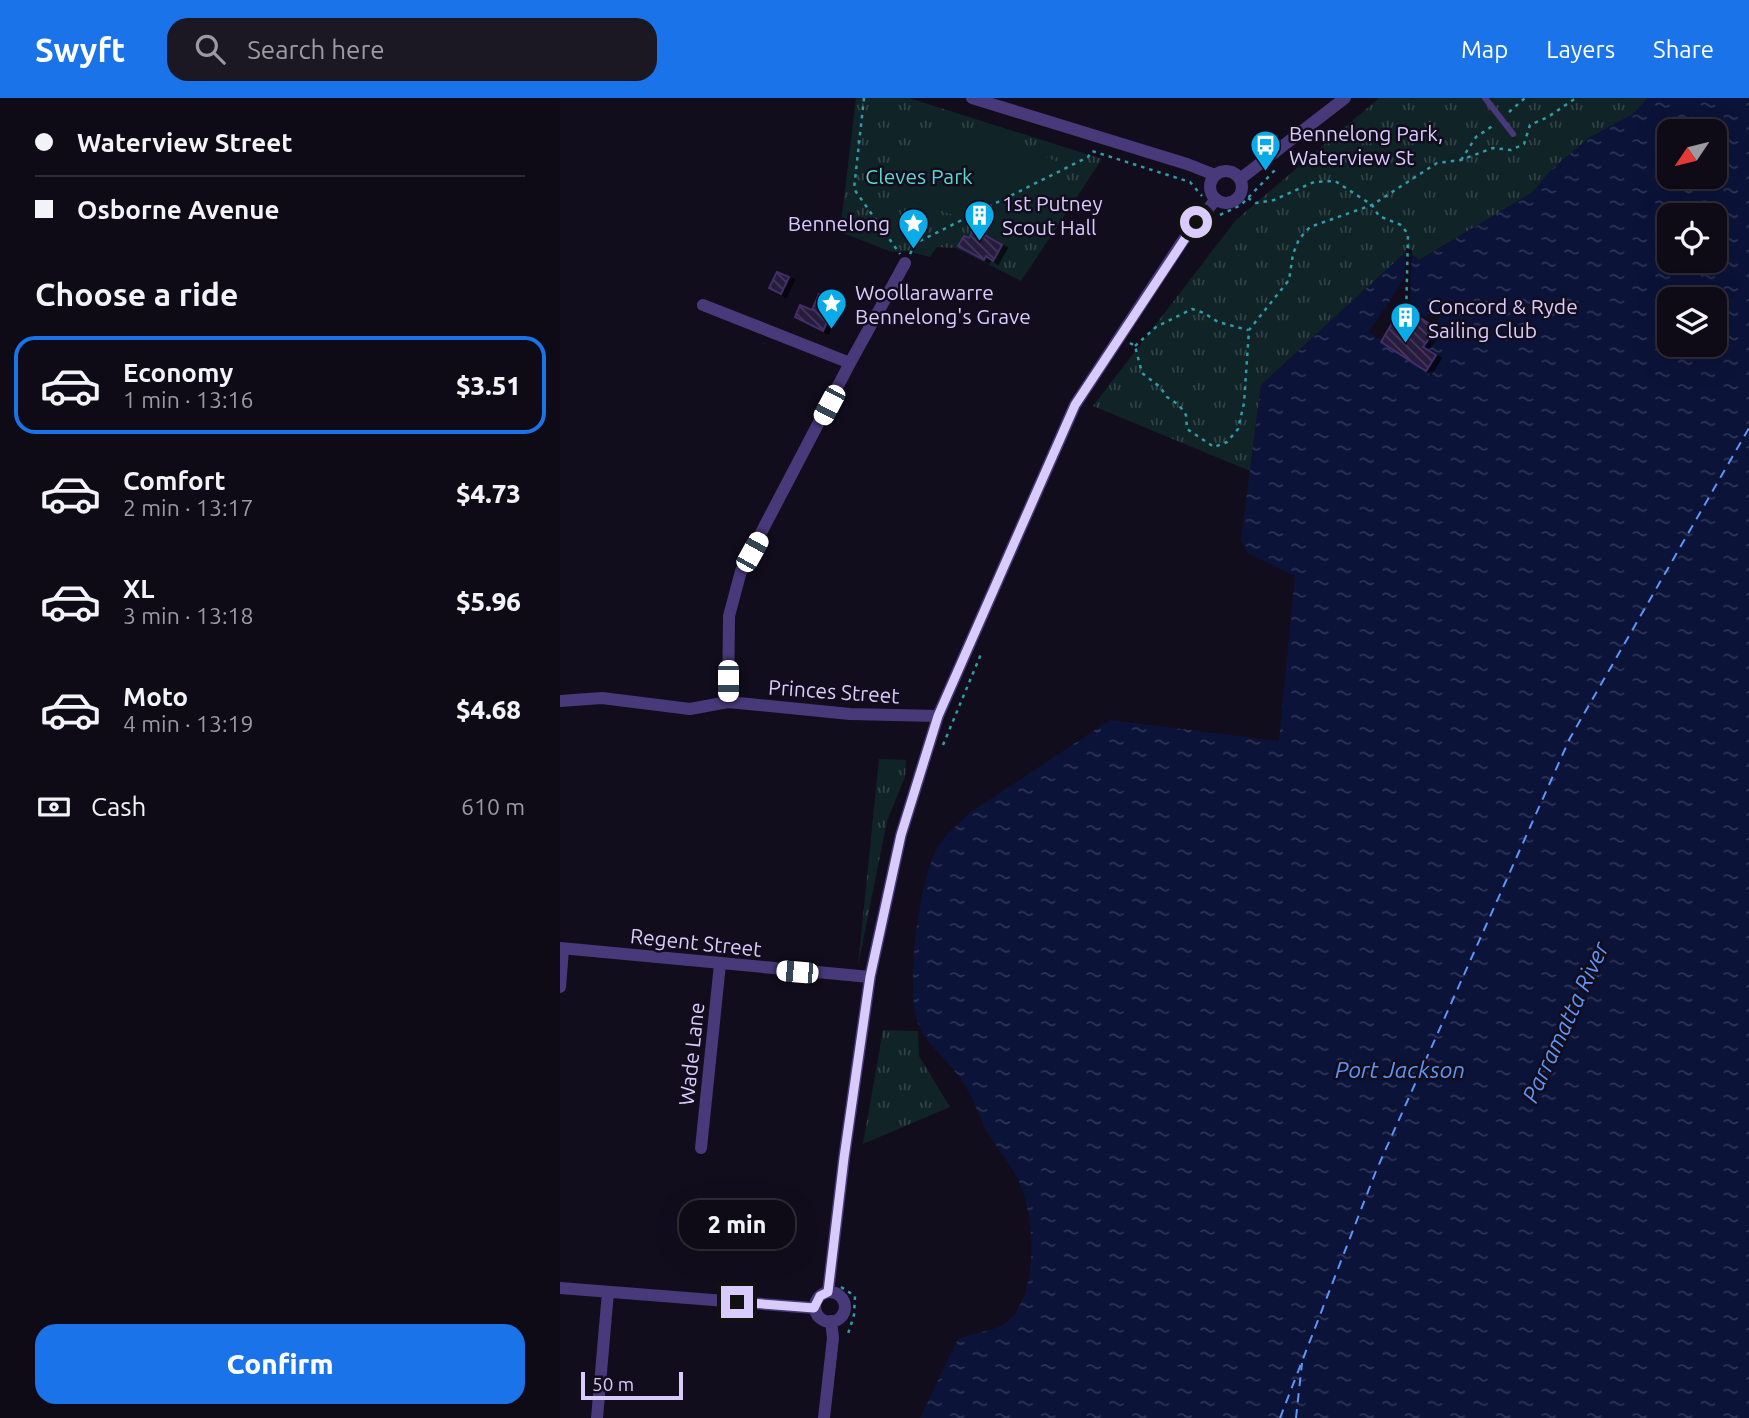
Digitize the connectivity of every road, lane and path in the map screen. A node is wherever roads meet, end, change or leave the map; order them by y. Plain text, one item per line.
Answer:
1 (864, 98) edge
2 (972, 98) edge
3 (1345, 98) edge
4 (1485, 98) edge
5 (1525, 98) edge
6 (1576, 98) edge
7 (1502, 120) junction
8 (1513, 134) dead end
9 (1284, 160) dead end
10 (1461, 160) junction
11 (1215, 175) junction
12 (1240, 178) junction
13 (1248, 198) junction
14 (1213, 202) junction
15 (1372, 205) junction
16 (1224, 213) junction
17 (1216, 218) dead end
18 (905, 263) junction
19 (703, 305) dead end
20 (1406, 318) dead end
21 (1249, 330) junction
22 (1121, 337) junction
23 (1135, 346) junction
24 (850, 363) junction
25 (981, 653) dead end
26 (560, 701) edge
27 (728, 702) junction
28 (938, 716) junction
29 (942, 749) dead end
30 (562, 949) edge
31 (720, 964) junction
32 (870, 977) junction
33 (560, 987) edge
34 (701, 1148) dead end
35 (560, 1288) edge
36 (608, 1292) junction
37 (828, 1292) junction
38 (814, 1308) junction
39 (831, 1321) junction
40 (597, 1418) edge
41 (824, 1418) edge

1 - 18 path
2 - 11 street
3 - 12 street
4 - 7 lane
5 - 7 path
6 - 10 path
7 - 8 lane
7 - 10 path
9 - 13 path
10 - 15 path
11 - 12 street
11 - 14 street
12 - 14 street
13 - 15 path
13 - 16 path
14 - 16 path
14 - 18 path
14 - 22 street
15 - 20 path
15 - 21 path
16 - 17 path
18 - 24 street
19 - 24 street
21 - 23 path
21 - 23 path
22 - 23 path
22 - 28 street
24 - 27 street
25 - 29 path
26 - 27 street, Princes Street
27 - 28 street, Princes Street
28 - 32 street
30 - 31 street, Regent Street
30 - 33 street
31 - 32 street, Regent Street
31 - 34 street, Wade Lane
32 - 37 street
35 - 36 street
36 - 38 street
36 - 40 street
37 - 38 street
37 - 39 street
38 - 39 street
39 - 41 street

